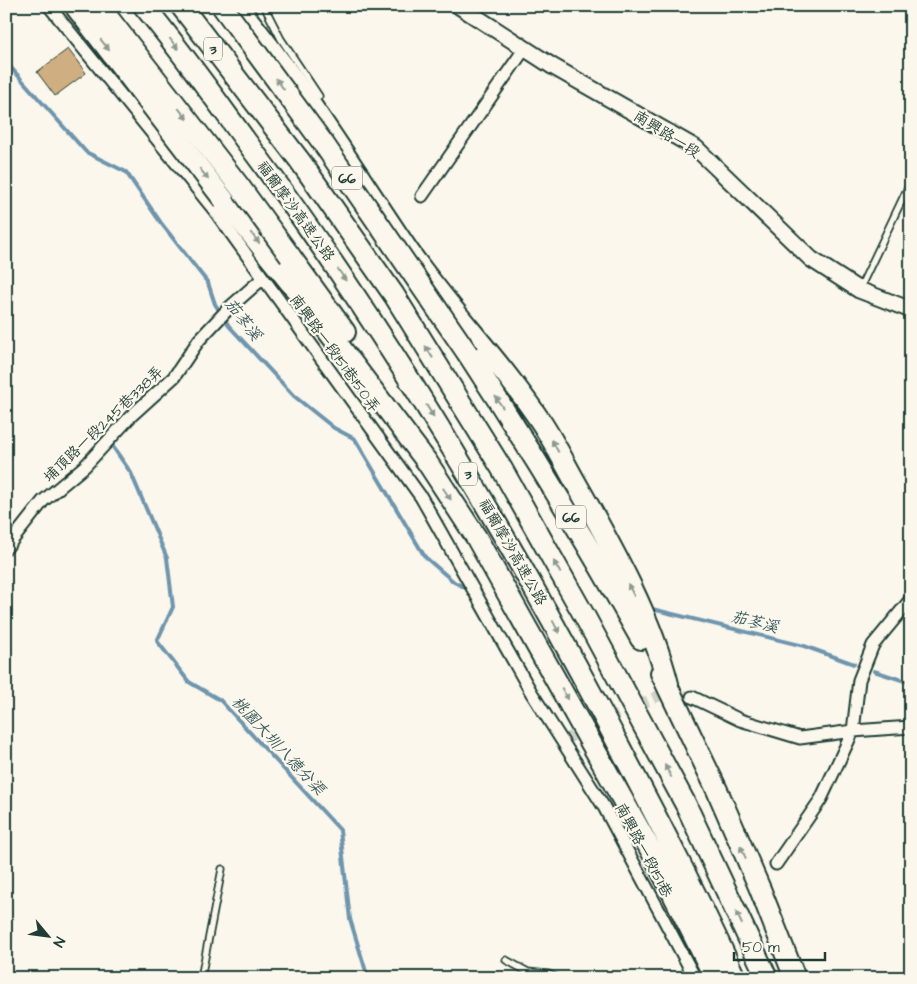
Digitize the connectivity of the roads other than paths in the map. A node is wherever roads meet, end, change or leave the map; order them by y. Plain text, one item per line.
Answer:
1 (49, 6) edge
2 (75, 6) edge
3 (99, 6) edge
4 (144, 6) edge
5 (182, 6) edge
6 (222, 6) edge
7 (237, 6) edge
8 (247, 6) edge
9 (264, 6) edge
10 (459, 6) edge
11 (525, 48) junction
12 (274, 52) junction
13 (319, 96) dead end
14 (911, 181) edge
15 (422, 196) dead end
16 (262, 279) junction
17 (859, 290) junction
18 (911, 310) edge
19 (427, 462) junction
20 (6, 548) edge
21 (911, 599) edge
22 (668, 684) junction
23 (692, 697) tunnel mouth
24 (911, 728) edge
25 (853, 731) junction
26 (563, 740) joint
27 (776, 864) dead end
28 (222, 868) dead end
29 (506, 960) dead end
30 (201, 978) edge
31 (558, 978) edge
32 (695, 978) edge
33 (715, 978) edge
34 (735, 978) edge
35 (767, 978) edge
36 (794, 978) edge

1 - 16 street, 南興路一段151巷150弄
2 -> 19 highway, bridge
3 -> 19 highway, bridge
4 -> 34 highway, 福爾摩沙高速公路 / 3
35 -> 5 highway, 福爾摩沙高速公路 / 3
22 -> 6 highway, 66, bridge
7 - 12 highway
8 - 12 highway
9 - 13 lane
10 - 11 street, 南興路一段
11 - 15 street
11 - 17 street, 南興路一段
22 -> 12 highway
14 - 17 lane
16 - 20 street, 埔頂路一段245巷338弄
16 - 26 street, 南興路一段151巷150弄
17 - 18 street, 南興路一段
19 -> 33 highway
21 - 25 street
36 -> 22 highway
23 - 25 street
24 - 25 street
25 - 27 street
26 - 32 street, 南興路一段151巷
28 - 30 lane
29 - 31 lane

